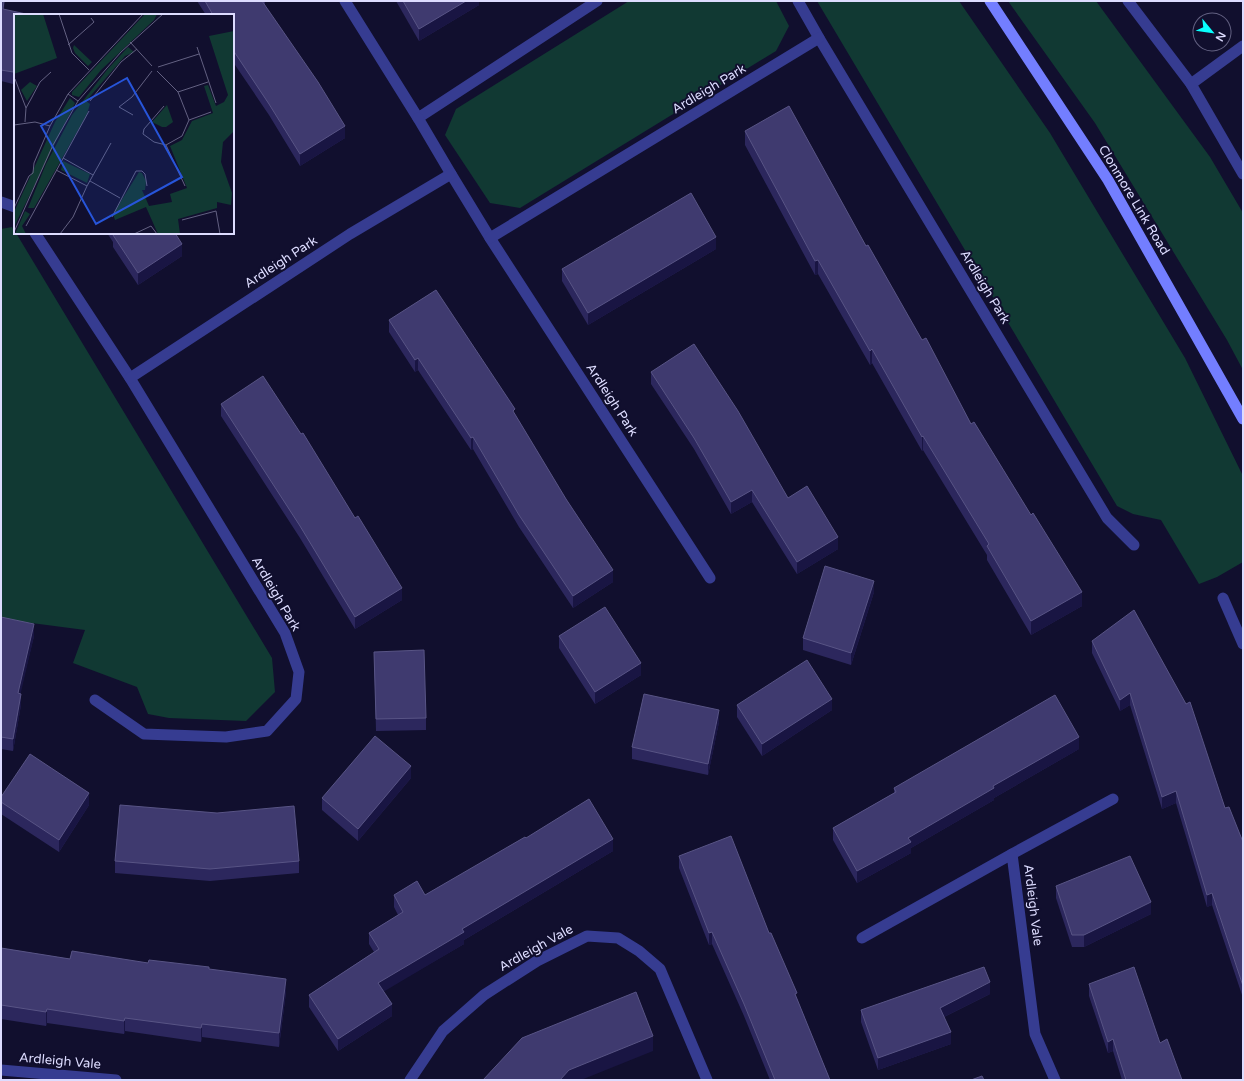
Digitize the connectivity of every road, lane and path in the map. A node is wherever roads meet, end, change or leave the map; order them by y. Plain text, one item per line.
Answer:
1 (345, 1) edge
2 (597, 1) edge
3 (798, 1) edge
4 (990, 1) edge
5 (1128, 1) edge
6 (819, 38) junction
7 (1243, 46) edge
8 (1191, 84) junction
9 (418, 118) junction
10 (451, 174) junction
11 (1243, 174) edge
12 (1, 202) edge
13 (14, 207) edge
14 (36, 234) edge
15 (490, 238) junction
16 (130, 378) junction
17 (1243, 419) edge
18 (1134, 545) dead end
19 (710, 578) dead end
20 (1223, 598) dead end
21 (1243, 644) edge
22 (95, 700) dead end
23 (1113, 799) dead end
24 (1012, 854) junction
25 (862, 938) dead end
26 (1, 1070) edge
27 (116, 1080) edge
28 (410, 1080) edge
29 (707, 1080) edge
30 (1055, 1080) edge

1 - 9 street, Ardleigh Park
2 - 9 street
3 - 6 street, Ardleigh Park
4 - 17 main road, Clonmore Link Road
5 - 8 street
6 - 15 street, Ardleigh Park
6 - 18 street, Ardleigh Park
7 - 8 street
8 - 11 street
9 - 10 street, Ardleigh Park
10 - 15 street, Ardleigh Park
10 - 16 street, Ardleigh Park
12 - 13 street
14 - 16 street, Ardleigh Park
15 - 19 street, Ardleigh Park
16 - 22 street, Ardleigh Park
20 - 21 street
23 - 24 street
24 - 25 street, Ardleigh Vale
24 - 30 street, Ardleigh Vale
26 - 27 street, Ardleigh Vale
28 - 29 street, Ardleigh Vale

